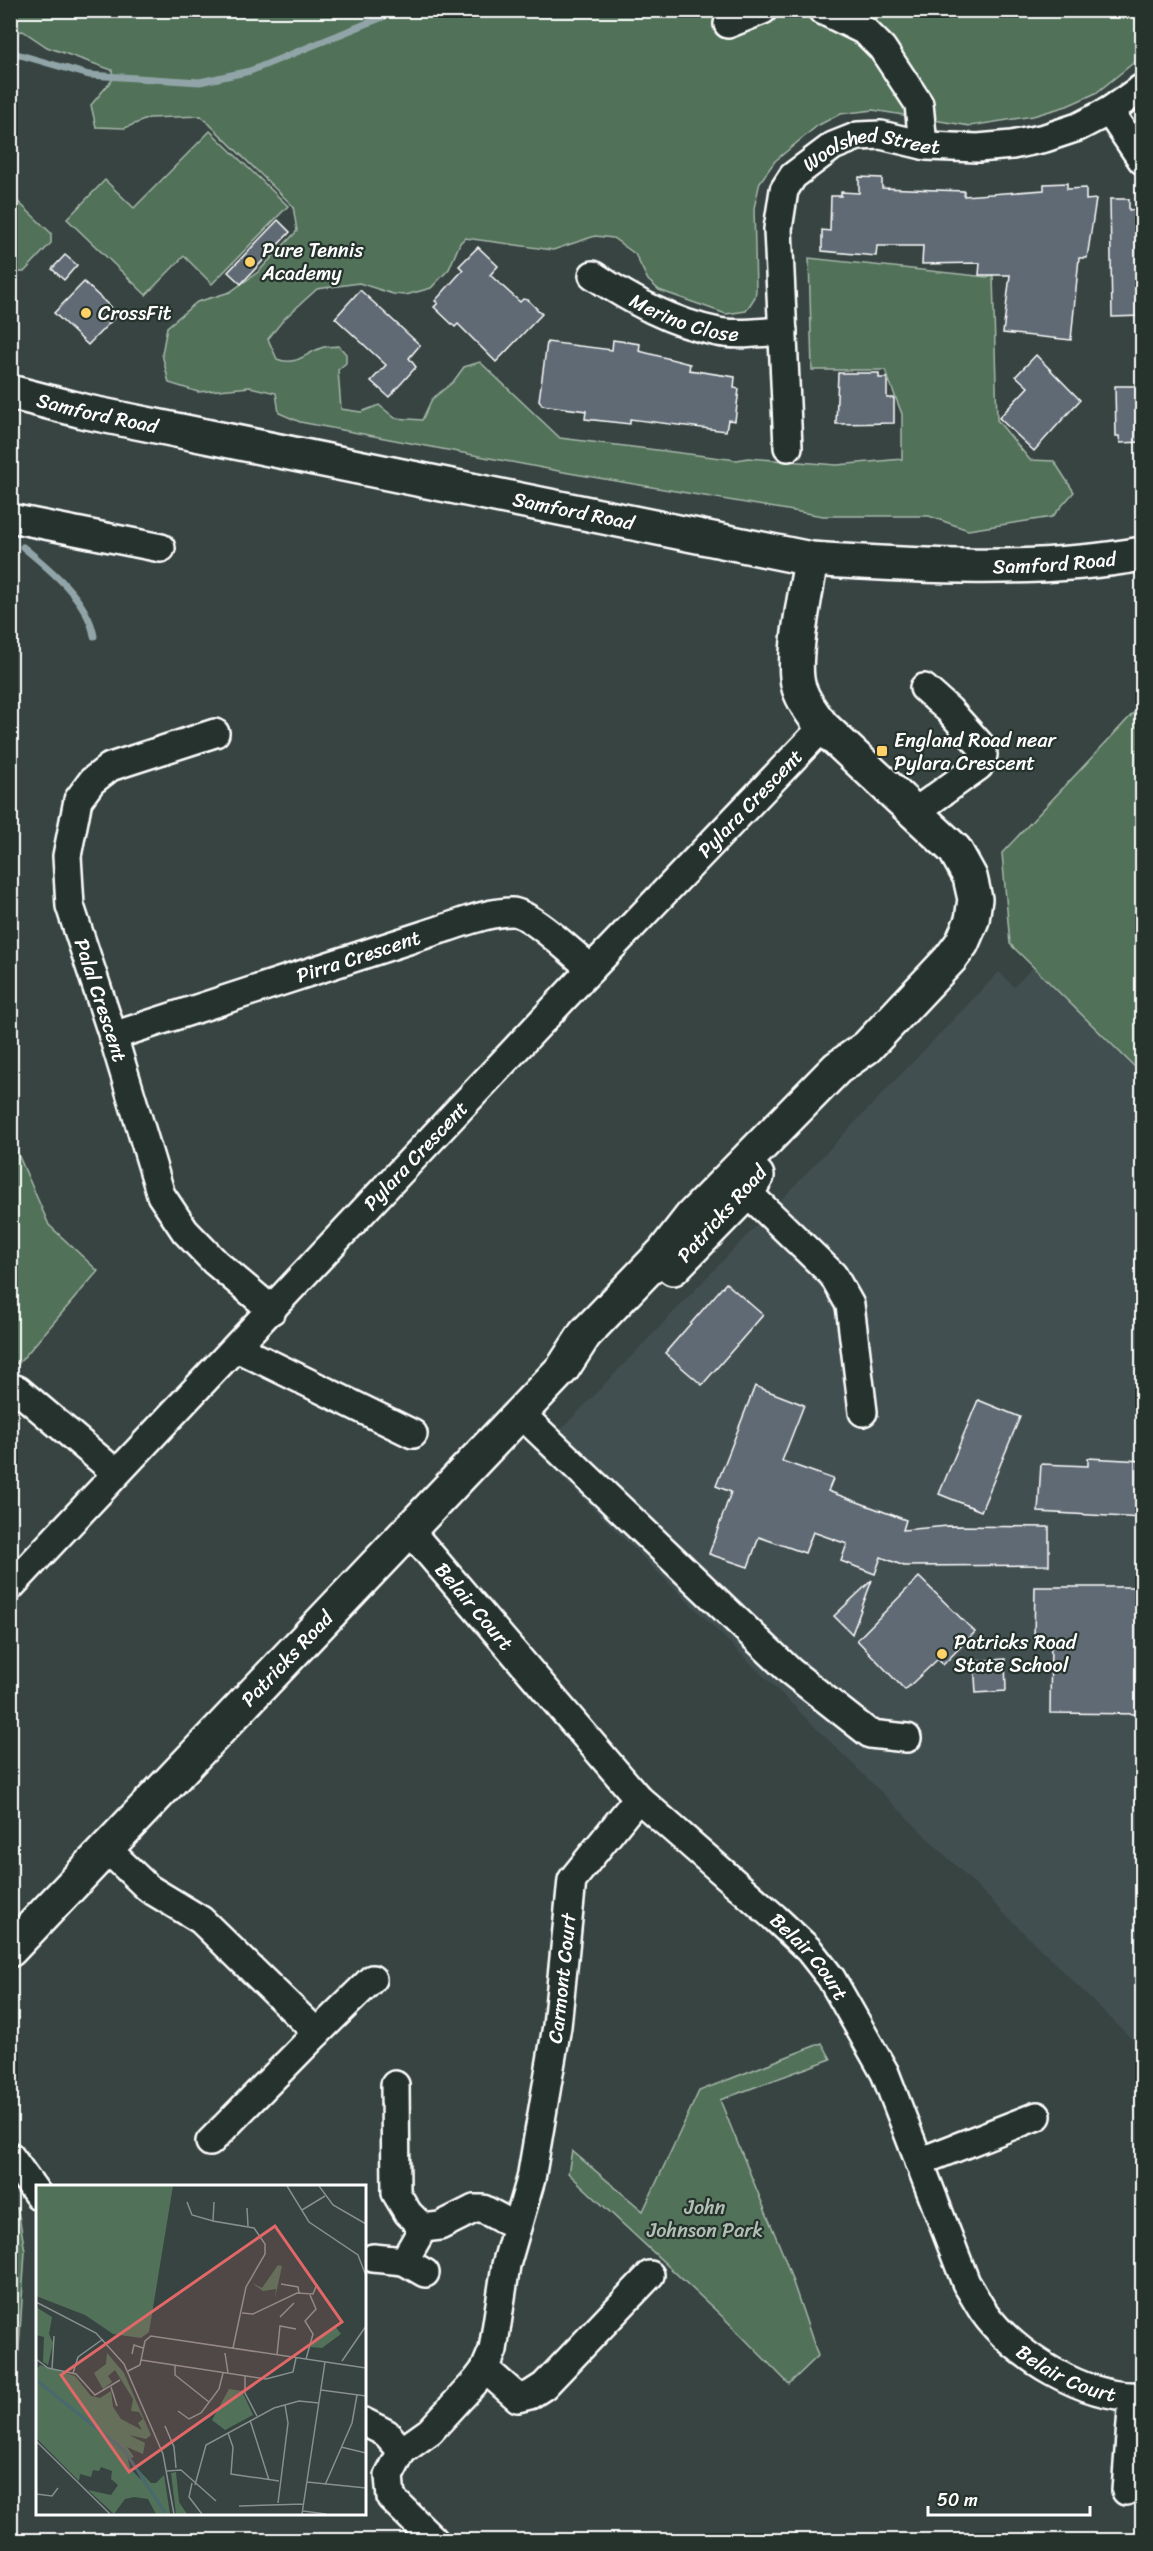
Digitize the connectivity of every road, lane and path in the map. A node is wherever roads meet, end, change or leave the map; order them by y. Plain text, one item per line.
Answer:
1 (763, 10) edge
2 (822, 10) edge
3 (728, 24) dead end
4 (1143, 88) edge
5 (1109, 111) junction
6 (923, 145) junction
7 (1143, 160) edge
8 (593, 275) dead end
9 (783, 331) junction
10 (10, 392) edge
11 (788, 447) dead end
12 (10, 518) edge
13 (161, 548) dead end
14 (1143, 555) edge
15 (811, 559) junction
16 (924, 688) dead end
17 (823, 727) junction
18 (215, 733) dead end
19 (915, 812) junction
20 (591, 969) junction
21 (113, 1036) junction
22 (867, 1047) junction
23 (747, 1191) junction
24 (272, 1310) junction
25 (237, 1348) junction
26 (563, 1368) junction
27 (10, 1387) edge
28 (863, 1412) dead end
29 (520, 1413) junction
30 (413, 1434) dead end
31 (116, 1473) junction
32 (410, 1531) junction
33 (10, 1587) edge
34 (907, 1737) dead end
35 (638, 1798) junction
36 (106, 1849) junction
37 (10, 1950) edge
38 (372, 1979) dead end
39 (317, 2033) junction
40 (395, 2085) dead end
41 (1036, 2116) dead end
42 (210, 2142) dead end
43 (10, 2156) edge
44 (919, 2162) junction
45 (36, 2192) edge
46 (423, 2228) junction
47 (517, 2228) junction
48 (373, 2258) dead end
49 (650, 2275) dead end
50 (485, 2369) junction
51 (1138, 2397) edge
52 (366, 2423) edge
53 (402, 2451) junction
54 (1126, 2491) dead end
55 (434, 2541) edge

1 - 3 street
2 - 6 street
4 - 5 street, Woolshed Street
5 - 6 street, Woolshed Street
5 - 7 street
6 - 9 street, Woolshed Street
8 - 9 street, Merino Close
9 - 11 street, Woolshed Street
10 - 15 main road, Samford Road
12 - 13 street
14 - 15 main road, Samford Road
15 - 17 main road
16 - 19 street
17 - 19 main road
17 - 20 street, Pylara Crescent
18 - 21 street, Palal Crescent
19 - 22 main road, Patricks Road
20 - 21 street, Pirra Crescent
20 - 24 street, Pylara Crescent
21 - 24 street, Palal Crescent
22 - 23 main road, Patricks Road
22 - 26 main road, Patricks Road
23 - 26 main road, Patricks Road
23 - 28 street
24 - 25 street, Pylara Crescent
25 - 30 street
25 - 31 street, Pylara Crescent
26 - 29 main road, Patricks Road
27 - 31 street
29 - 32 main road, Patricks Road
29 - 34 street
31 - 33 street, Pylara Crescent
32 - 35 street, Belair Court
32 - 36 main road, Patricks Road
35 - 44 street, Belair Court
35 - 47 street, Carmont Court
36 - 37 main road, Patricks Road
36 - 39 street
38 - 39 street
39 - 42 street
40 - 46 street
41 - 44 street
43 - 45 street
44 - 51 street, Belair Court
46 - 47 street
46 - 48 street
47 - 50 street, Carmont Court
49 - 50 street
50 - 53 street
51 - 54 street
52 - 53 street
53 - 55 street

